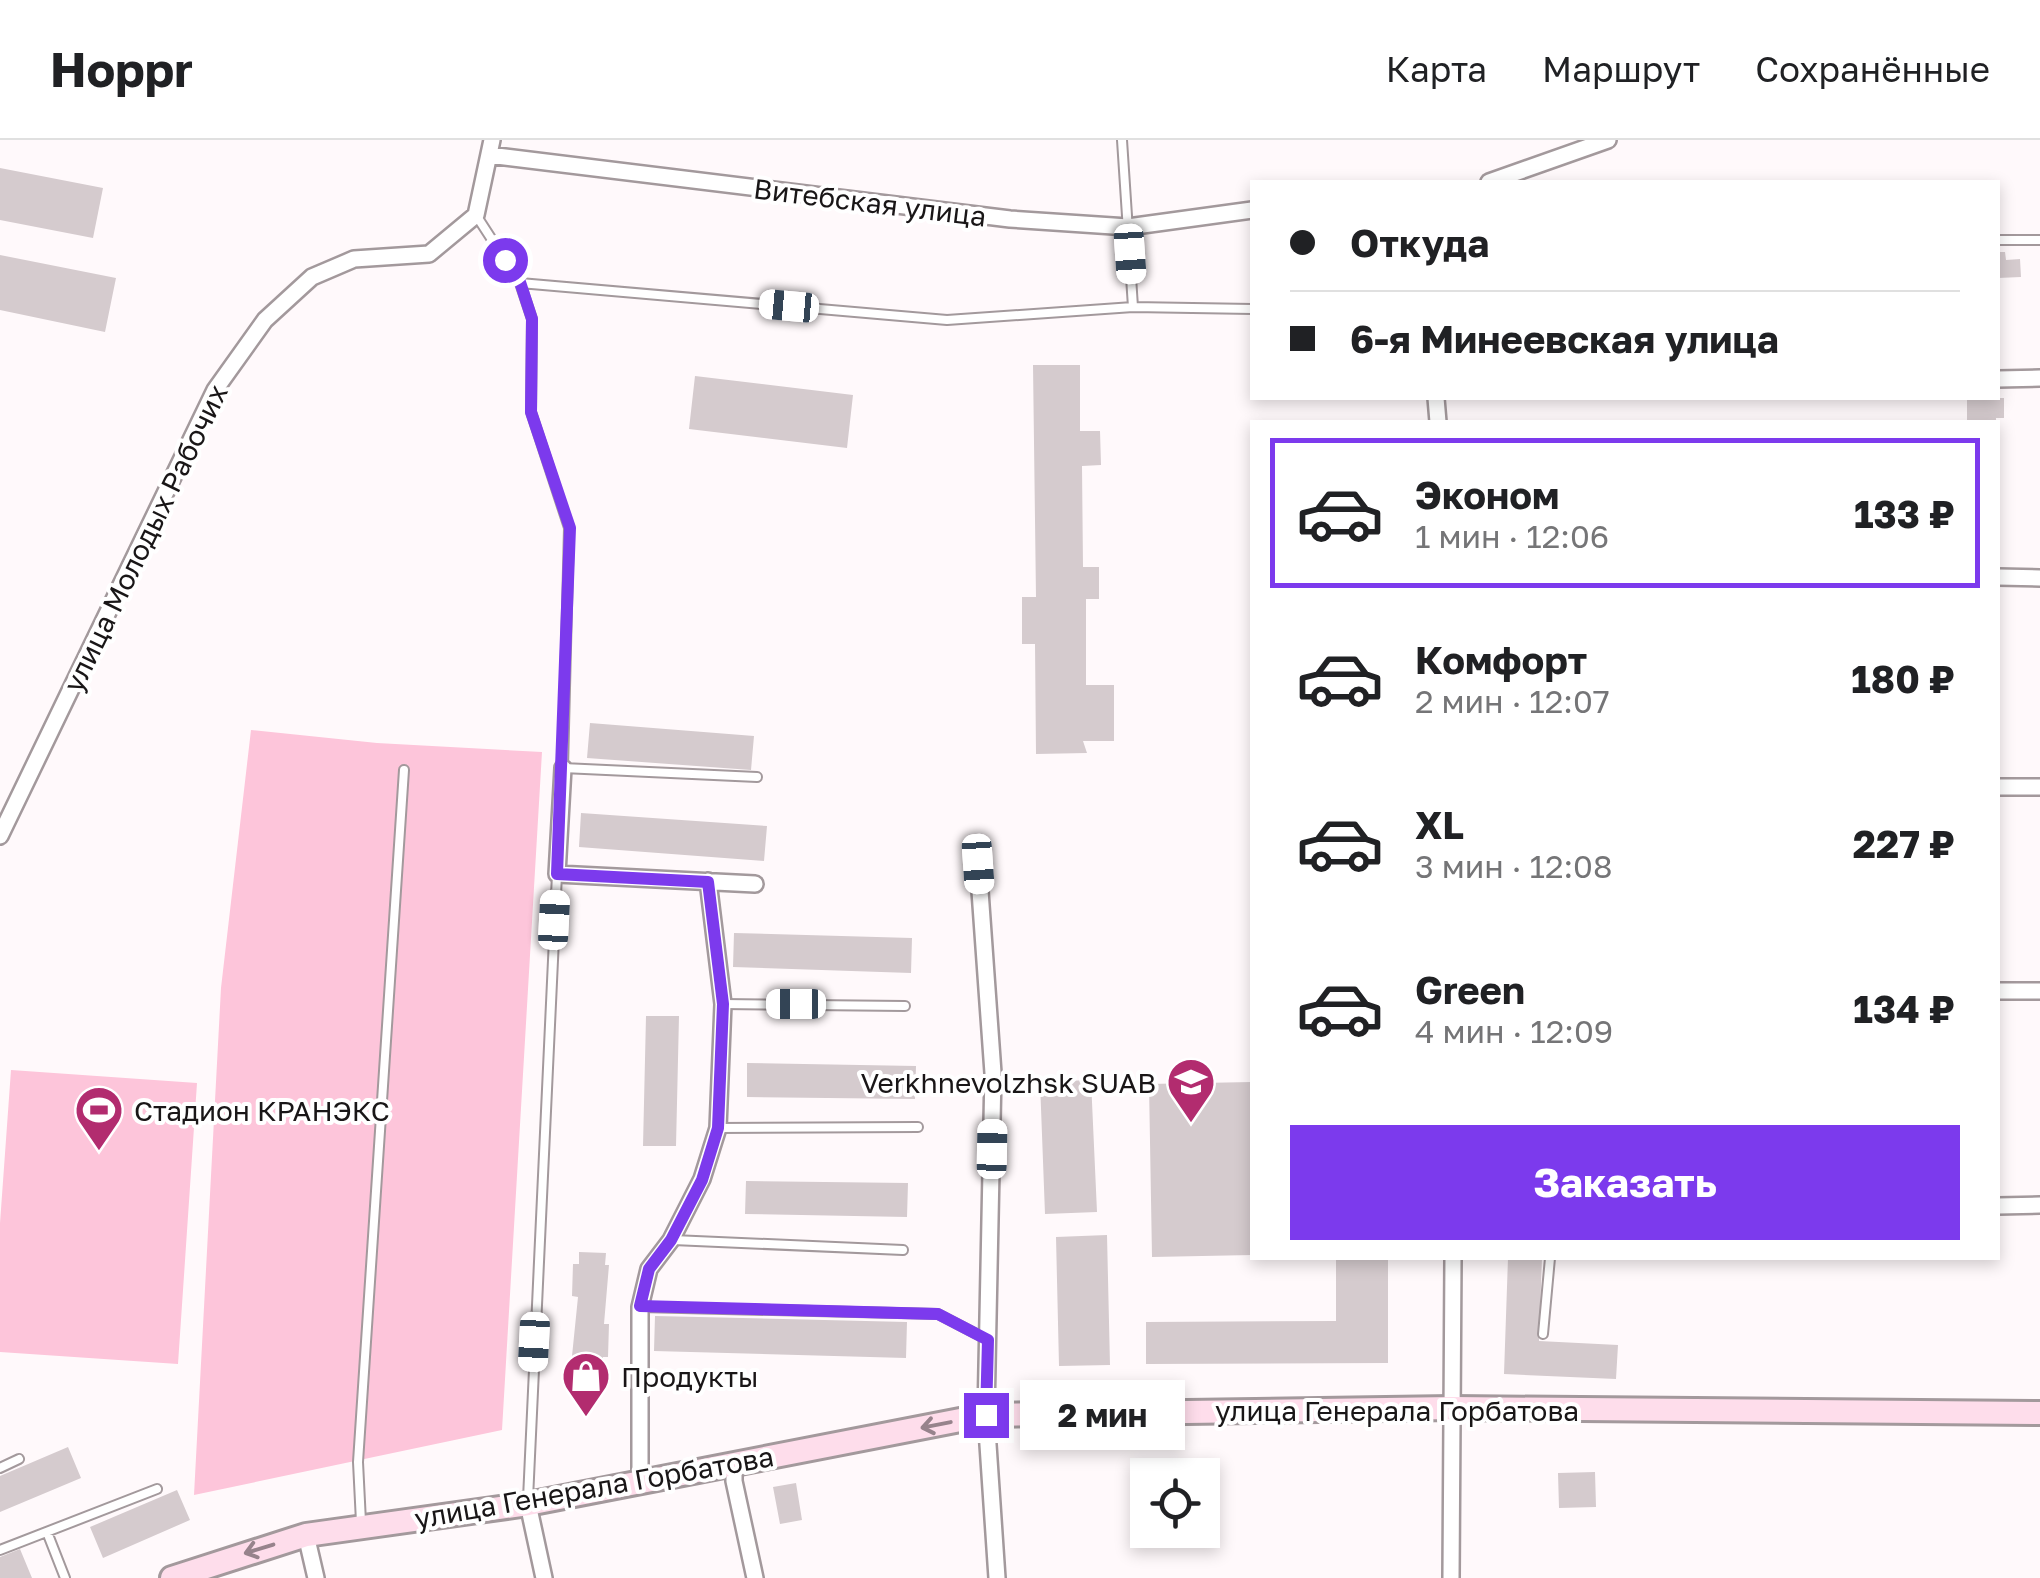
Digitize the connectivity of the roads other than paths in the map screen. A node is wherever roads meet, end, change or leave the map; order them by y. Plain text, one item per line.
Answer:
1 (1122, 140) edge
2 (1608, 140) edge
3 (490, 147) edge
4 (1496, 180) edge
5 (1250, 210) edge
6 (476, 214) junction
7 (1128, 227) junction
8 (2000, 240) edge
9 (2040, 240) edge
10 (520, 282) junction
11 (1133, 307) junction
12 (1250, 309) edge
13 (2000, 378) edge
14 (2040, 378) edge
15 (2000, 578) edge
16 (2040, 578) edge
17 (563, 768) junction
18 (404, 770) dead end
19 (757, 777) dead end
20 (2040, 786) edge
21 (2000, 787) edge
22 (0, 836) edge
23 (978, 864) dead end
24 (557, 874) junction
25 (708, 882) junction
26 (754, 884) dead end
27 (2000, 991) edge
28 (2040, 991) edge
29 (723, 1004) junction
30 (906, 1006) dead end
31 (918, 1127) dead end
32 (718, 1128) junction
33 (2040, 1205) edge
34 (2000, 1206) edge
35 (671, 1240) junction
36 (903, 1250) dead end
37 (1453, 1260) edge
38 (1550, 1260) edge
39 (640, 1306) junction
40 (1543, 1334) dead end
41 (988, 1340) junction
42 (1452, 1408) junction
43 (2040, 1413) edge
44 (986, 1415) junction
45 (19, 1459) dead end
46 (734, 1464) junction
47 (0, 1468) edge
48 (640, 1481) junction
49 (157, 1489) dead end
50 (528, 1504) junction
51 (361, 1526) junction
52 (47, 1532) junction
53 (306, 1535) junction
54 (0, 1550) edge
55 (65, 1578) edge
56 (172, 1578) edge
57 (316, 1578) edge
58 (544, 1578) edge
59 (755, 1578) edge
60 (997, 1578) edge
61 (1451, 1578) edge

1 - 7 lane
2 - 4 street
3 - 6 street
3 - 7 street, Витебская улица
5 - 7 street, Витебская улица
6 - 10 lane
6 - 22 street, улица Молодых Рабочих
7 - 11 lane
8 - 9 lane
10 - 11 lane
10 - 17 lane
11 - 12 lane
13 - 14 street
15 - 16 street
17 - 19 lane
17 - 24 street
18 - 51 lane
20 - 21 street
23 - 41 street
24 - 25 street
24 - 50 lane
25 - 26 street
25 - 29 street
27 - 28 street
29 - 30 lane
29 - 32 street
31 - 32 lane
32 - 35 street
33 - 34 street
35 - 36 lane
35 - 39 street
37 - 42 street
38 - 40 lane
39 - 41 lane
39 - 48 street
41 - 44 street
42 - 43 street, улица Генерала Горбатова
42 - 44 street, улица Генерала Горбатова
42 - 61 street
44 -> 46 street, улица Генерала Горбатова
44 - 60 street
45 - 47 lane
46 - 48 street, улица Генерала Горбатова
46 - 59 street
48 - 50 street, улица Генерала Горбатова
49 - 52 lane
50 - 51 street, улица Генерала Горбатова
50 - 58 street
51 - 53 street, улица Генерала Горбатова
52 - 54 lane
52 - 55 lane
53 -> 56 street, улица Генерала Горбатова
53 - 57 street

